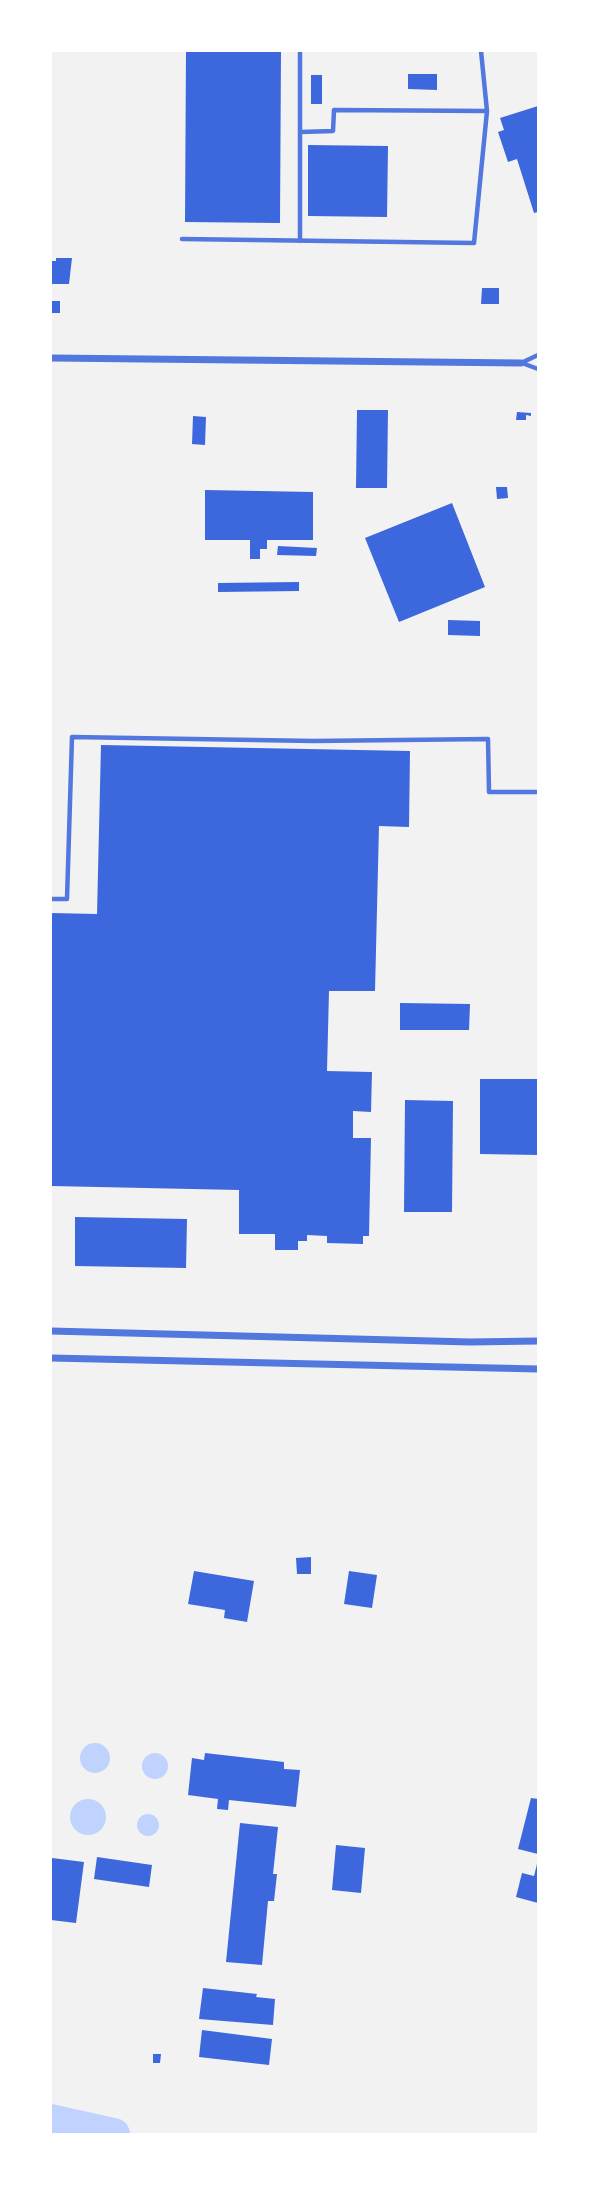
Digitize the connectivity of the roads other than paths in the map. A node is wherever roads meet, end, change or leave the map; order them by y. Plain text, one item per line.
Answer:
1 (300, 51) edge
2 (481, 51) edge
3 (487, 111) junction
4 (301, 132) junction
5 (182, 239) dead end
6 (299, 241) junction
7 (538, 355) edge
8 (51, 358) edge
9 (521, 363) junction
10 (538, 369) edge
11 (538, 792) edge
12 (51, 899) edge
13 (51, 1331) edge
14 (538, 1341) edge
15 (51, 1358) edge
16 (538, 1369) edge

1 - 4 lane
2 - 3 lane
3 - 4 lane
3 - 6 lane
4 - 6 lane
5 - 6 lane
7 - 9 lane
8 - 9 street
9 - 10 lane
11 - 12 lane
13 - 14 street
15 - 16 street

